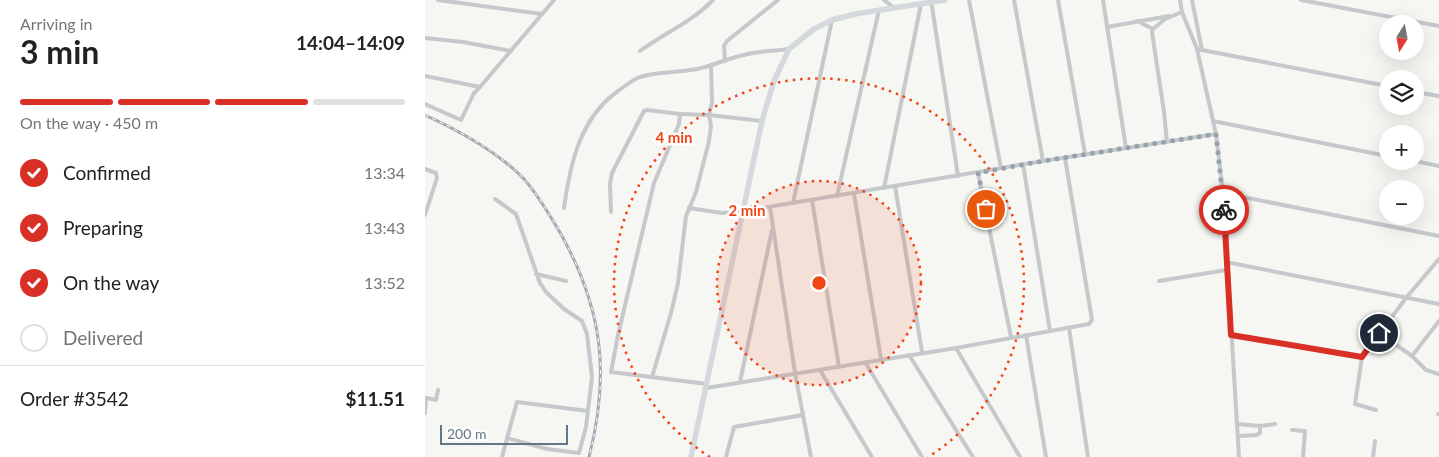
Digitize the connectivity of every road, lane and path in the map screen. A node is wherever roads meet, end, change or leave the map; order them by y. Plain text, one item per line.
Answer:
1 (438, 0) edge
2 (554, 0) edge
3 (713, 0) edge
4 (778, 0) edge
5 (884, 0) edge
6 (945, 0) edge
7 (969, 0) edge
8 (1014, 0) edge
9 (1058, 0) edge
10 (1103, 0) edge
11 (1180, 0) edge
12 (1192, 0) edge
13 (1301, 0) edge
14 (931, 1) edge
15 (921, 4) junction
16 (893, 7) junction
17 (879, 10) junction
18 (1183, 12) junction
19 (542, 14) junction
20 (1171, 15) junction
21 (832, 20) junction
22 (1136, 21) junction
23 (1107, 26) junction
24 (1439, 26) edge
25 (1153, 29) junction
26 (425, 38) edge
27 (1199, 49) junction
28 (789, 50) junction
29 (511, 51) junction
30 (640, 51) dead end
31 (725, 61) junction
32 (711, 66) junction
33 (425, 76) edge
34 (1379, 84) edge
35 (480, 87) junction
36 (1424, 94) edge
37 (1439, 96) edge
38 (425, 104) edge
39 (680, 114) junction
40 (709, 115) junction
41 (762, 121) junction
42 (1213, 121) junction
43 (1216, 134) junction
44 (1167, 142) junction
45 (1126, 148) junction
46 (1085, 154) junction
47 (1379, 154) edge
48 (1065, 158) junction
49 (1043, 161) junction
50 (1424, 163) edge
51 (1023, 164) junction
52 (1439, 166) edge
53 (1001, 168) junction
54 (425, 169) edge
55 (978, 173) junction
56 (959, 176) junction
57 (895, 186) junction
58 (884, 188) junction
59 (1223, 193) junction
60 (854, 194) junction
61 (837, 196) junction
62 (495, 199) dead end
63 (811, 200) junction
64 (793, 204) junction
65 (770, 207) junction
66 (564, 208) dead end
67 (689, 208) junction
68 (611, 212) dead end
69 (745, 212) junction
70 (425, 215) edge
71 (772, 228) junction
72 (1439, 236) edge
73 (1439, 259) edge
74 (1226, 262) junction
75 (1227, 270) junction
76 (536, 274) junction
77 (566, 281) dead end
78 (1159, 282) dead end
79 (1406, 298) junction
80 (1439, 304) edge
81 (1439, 321) edge
82 (1069, 328) junction
83 (1050, 331) junction
84 (1379, 333) junction
85 (1026, 335) junction
86 (1231, 335) junction
87 (1011, 338) junction
88 (956, 348) junction
89 (922, 352) junction
90 (909, 355) junction
91 (1412, 356) junction
92 (1362, 357) junction
93 (881, 359) junction
94 (865, 362) junction
95 (839, 367) junction
96 (820, 370) junction
97 (795, 373) junction
98 (1439, 374) edge
99 (652, 377) junction
100 (740, 382) junction
101 (707, 386) junction
102 (438, 390) dead end
103 (426, 398) edge
104 (1376, 410) dead end
105 (588, 411) junction
106 (425, 413) edge
107 (803, 415) junction
108 (1237, 424) junction
109 (1275, 424) dead end
110 (1260, 426) junction
111 (1292, 430) dead end
112 (1237, 436) junction
113 (507, 438) junction
114 (1375, 441) dead end
115 (578, 455) edge
116 (502, 457) edge
117 (691, 457) edge
118 (726, 457) edge
119 (811, 457) edge
120 (872, 457) edge
121 (922, 457) edge
122 (973, 457) edge
123 (1020, 457) edge
124 (1046, 457) edge
125 (1088, 457) edge
126 (1239, 457) edge
127 (1303, 457) edge
128 (1373, 457) edge

1 - 19 street
2 - 19 street
3 - 30 street
4 - 31 street
5 - 16 street
6 - 14 street
7 - 53 street
8 - 49 street
9 - 46 street
10 - 23 street
11 - 18 street
12 - 27 street
13 - 24 street
14 - 15 street
14 - 56 street
15 - 16 street
15 - 58 street
16 - 17 street
17 - 21 street
17 - 61 street
18 - 20 street
18 - 27 street
19 - 29 street
20 - 22 street
20 - 25 street
21 - 28 street
21 - 64 street
22 - 23 street
22 - 25 street
23 - 45 street
25 - 44 street
26 - 29 street
27 - 34 street
27 - 42 street
28 - 31 street
28 - 41 street
29 - 35 street
31 - 32 street
32 - 40 street
32 - 66 street
33 - 35 street
35 - 38 street
36 - 37 street
39 - 40 street
39 - 68 street
39 - 99 street
40 - 41 street
40 - 67 street
41 - 69 street
42 - 43 street
42 - 47 street
43 - 44 street
43 - 59 street
44 - 45 street
45 - 46 street
46 - 48 street
48 - 49 street
48 - 82 street
49 - 51 street
50 - 52 street
51 - 53 street
51 - 83 street
53 - 55 street
54 - 70 street
55 - 56 street
55 - 87 street
56 - 57 street
57 - 58 street
57 - 89 street
58 - 60 street
59 - 72 street
59 - 74 street
60 - 61 street
60 - 93 street
61 - 63 street
62 - 76 street
63 - 64 street
63 - 95 street
64 - 65 street
65 - 69 street
65 - 71 street
67 - 69 street
67 - 99 street
69 - 101 street
71 - 97 street
71 - 100 street
73 - 79 street
74 - 75 street
74 - 79 street
75 - 78 street
75 - 86 street
76 - 77 street
76 - 105 street
79 - 80 street
79 - 84 street
81 - 91 street
82 - 83 street
82 - 125 street
83 - 85 street
84 - 91 street
84 - 92 street
85 - 87 street
85 - 124 street
86 - 92 street
86 - 108 street
87 - 88 street
88 - 89 street
88 - 123 street
89 - 90 street
90 - 93 street
90 - 122 street
91 - 98 street
92 - 104 street
93 - 94 street
94 - 95 street
94 - 121 street
95 - 96 street
96 - 97 street
96 - 120 street
97 - 100 street
97 - 107 street
99 - 101 street
100 - 101 street
101 - 117 street
102 - 103 street
103 - 106 street
105 - 113 street
105 - 115 street
107 - 118 street
107 - 119 street
108 - 110 street
108 - 112 street
109 - 110 street
110 - 112 street
111 - 127 street
112 - 126 street
113 - 115 street
113 - 116 street
114 - 128 street

